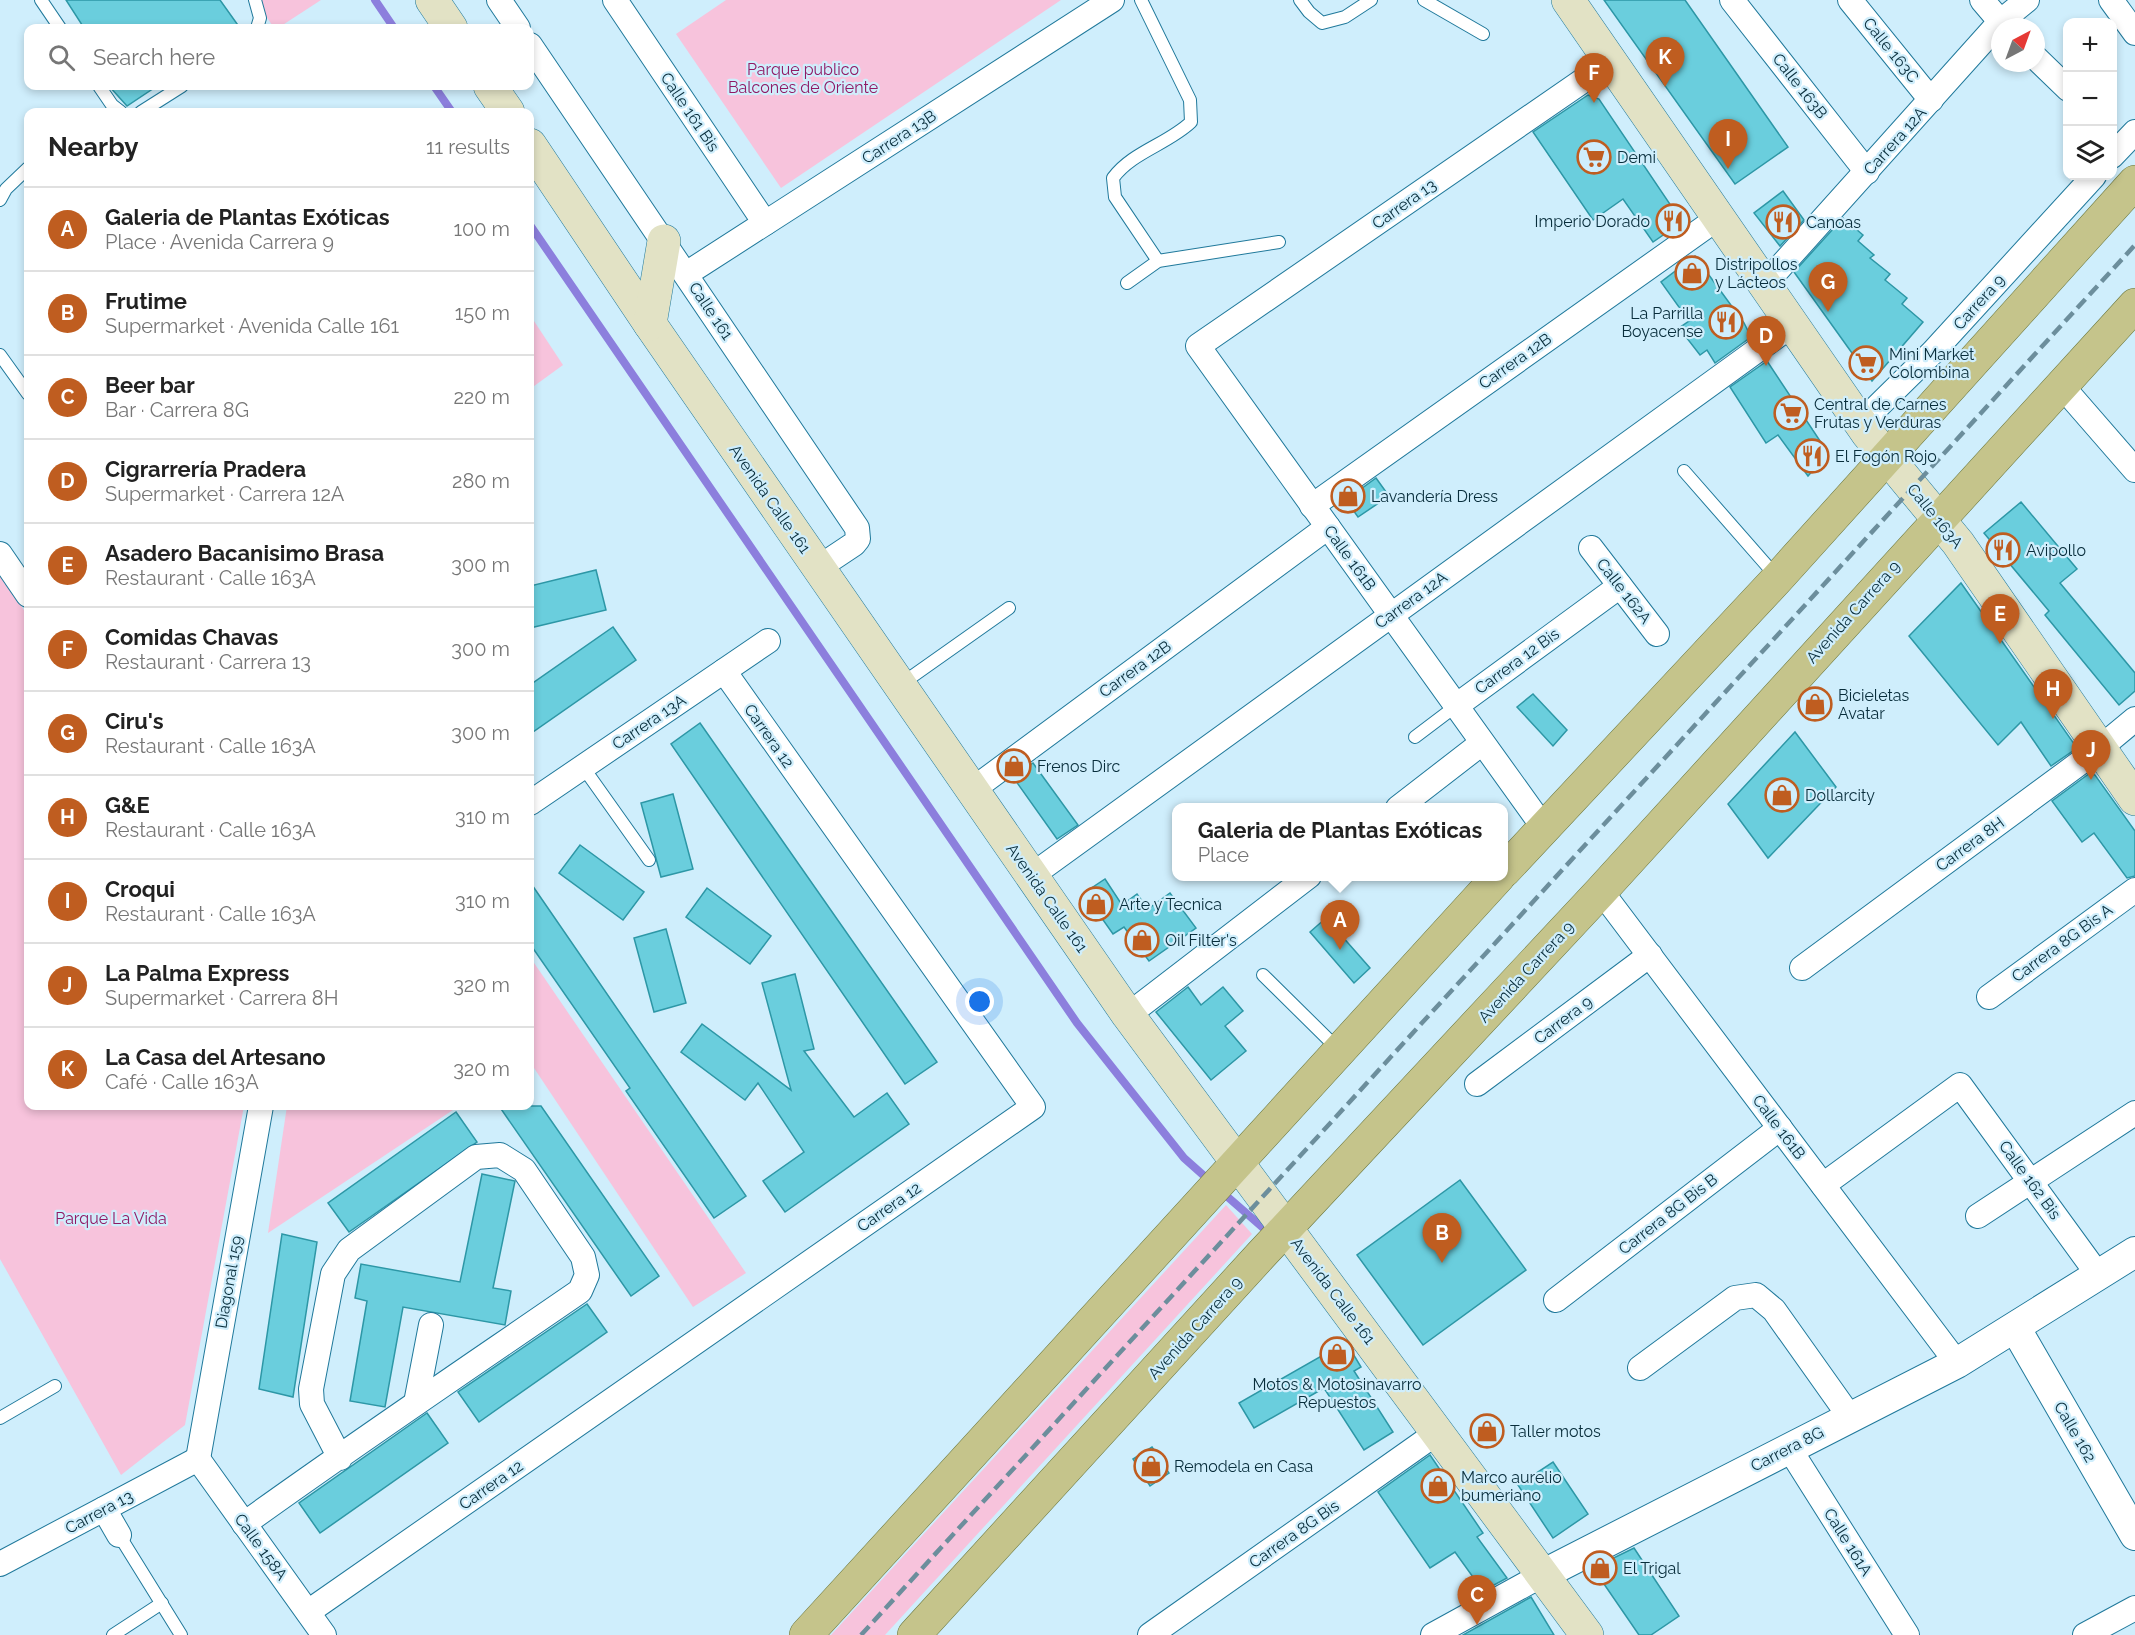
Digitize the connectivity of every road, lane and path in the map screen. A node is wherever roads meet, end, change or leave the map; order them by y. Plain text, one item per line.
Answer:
1 (41, 0) edge
2 (255, 0) edge
3 (432, 0) edge
4 (499, 0) edge
5 (615, 0) edge
6 (1112, 0) edge
7 (1141, 0) edge
8 (1300, 0) edge
9 (1371, 0) edge
10 (1424, 0) edge
11 (1568, 0) edge
12 (1732, 0) edge
13 (1850, 0) edge
14 (1982, 0) edge
15 (2028, 0) edge
16 (2111, 0) edge
17 (1997, 18) edge
18 (2010, 18) edge
19 (57, 24) edge
20 (258, 24) edge
21 (448, 24) edge
22 (515, 24) edge
23 (2135, 33) edge
24 (1483, 34) dead end
25 (1991, 38) edge
26 (534, 51) edge
27 (1610, 62) junction
28 (2045, 67) edge
29 (2063, 85) edge
30 (102, 90) edge
31 (176, 90) edge
32 (493, 90) edge
33 (1931, 100) junction
34 (116, 108) edge
35 (147, 108) edge
36 (505, 108) edge
37 (534, 151) edge
38 (24, 172) edge
39 (1867, 172) junction
40 (2090, 180) edge
41 (2135, 182) edge
42 (0, 200) edge
43 (1718, 218) junction
44 (765, 223) junction
45 (664, 241) junction
46 (1279, 242) dead end
47 (1158, 261) junction
48 (686, 274) junction
49 (1127, 283) dead end
50 (1764, 285) junction
51 (2135, 305) edge
52 (650, 324) junction
53 (1792, 325) junction
54 (1198, 346) joint
55 (0, 354) edge
56 (2061, 385) junction
57 (24, 388) edge
58 (1855, 416) junction
59 (1887, 458) junction
60 (2135, 470) edge
61 (1684, 471) dead end
62 (1312, 506) junction
63 (1939, 518) junction
64 (1328, 527) junction
65 (1591, 548) dead end
66 (0, 554) edge
67 (818, 568) junction
68 (1778, 578) junction
69 (1620, 586) junction
70 (24, 590) edge
71 (1009, 608) dead end
72 (1391, 615) junction
73 (1657, 634) dead end
74 (768, 641) dead end
75 (724, 671) junction
76 (900, 686) junction
77 (1456, 706) junction
78 (2135, 718) edge
79 (1415, 737) dead end
80 (1482, 743) junction
81 (2100, 748) junction
82 (583, 767) junction
83 (972, 790) junction
84 (534, 800) edge
85 (2135, 800) edge
86 (1403, 803) edge
87 (1544, 828) junction
88 (649, 860) dead end
89 (1508, 866) edge
90 (1031, 876) junction
91 (1302, 881) edge
92 (1494, 881) edge
93 (2135, 890) edge
94 (1601, 891) junction
95 (1650, 955) junction
96 (1802, 968) dead end
97 (1263, 975) dead end
98 (1989, 997) dead end
99 (1128, 1015) junction
100 (1339, 1050) junction
101 (1477, 1084) dead end
102 (260, 1110) edge
103 (2135, 1113) edge
104 (1780, 1128) junction
105 (1237, 1162) junction
106 (2032, 1183) junction
107 (1823, 1185) junction
108 (1978, 1216) dead end
109 (1286, 1228) junction
110 (2135, 1252) edge
111 (2099, 1275) junction
112 (1556, 1300) dead end
113 (430, 1325) dead end
114 (2016, 1329) junction
115 (1957, 1363) junction
116 (1640, 1368) dead end
117 (55, 1386) dead end
118 (416, 1403) junction
119 (1850, 1417) junction
120 (0, 1418) edge
121 (1438, 1432) junction
122 (1789, 1448) junction
123 (340, 1458) junction
124 (198, 1459) junction
125 (104, 1509) junction
126 (244, 1524) junction
127 (119, 1535) joint
128 (2135, 1535) edge
129 (0, 1564) edge
130 (1544, 1574) junction
131 (162, 1603) junction
132 (2135, 1608) edge
133 (308, 1612) junction
134 (113, 1635) edge
135 (181, 1635) edge
136 (324, 1635) edge
137 (806, 1635) edge
138 (914, 1635) edge
139 (1150, 1635) edge
140 (1432, 1635) edge
141 (1587, 1635) edge
142 (1907, 1635) edge
143 (2085, 1635) edge

1 - 19 lane
2 - 20 lane
3 - 21 main road
4 - 22 street
5 - 44 street, Calle 161 Bis
6 - 44 street, Carrera 13B
7 - 47 lane
8 - 9 lane
10 - 24 lane
11 - 27 main road, Calle 163A
12 - 39 street, Calle 163B
13 - 33 street, Calle 163C
14 - 17 street
15 - 18 street, Carrera 12A
16 - 23 street
25 - 33 street, Carrera 12A
26 - 45 street, Calle 161
27 - 43 main road, Calle 163A
27 - 54 street, Carrera 13
28 - 29 street
30 - 34 lane
31 - 35 lane
32 - 36 main road
33 - 39 street, Carrera 12A
37 - 52 main road, Avenida Calle 161
38 - 42 lane
39 - 50 street, Carrera 12A
40 - 58 street, Carrera 9
41 - 59 main road
43 - 50 main road, Calle 163A
43 - 62 street, Carrera 12B
44 - 48 street, Carrera 13B
45 - 48 street, Calle 161
45 - 52 main road
46 - 47 lane
47 - 49 lane
48 - 67 street, Calle 161
50 - 53 main road, Calle 163A
51 - 56 main road, Avenida Carrera 9
52 - 67 main road, Avenida Calle 161
53 - 58 main road, Calle 163A
53 - 72 street, Carrera 12A
54 - 62 street, Calle 161B
55 - 57 lane
56 - 60 street
56 - 63 main road, Avenida Carrera 9
58 - 59 main road, Calle 163A
59 - 63 main road, Calle 163A
59 - 68 main road
61 - 68 lane
62 - 64 street, Calle 161B
63 - 81 main road, Calle 163A
63 - 94 main road, Avenida Carrera 9
64 - 72 street, Calle 161B
64 - 83 street, Carrera 12B
65 - 69 street, Calle 162A
66 - 70 street
67 - 76 main road, Avenida Calle 161
68 - 87 main road
69 - 73 street, Calle 162A
69 - 77 street, Carrera 12 Bis
71 - 76 lane
72 - 77 street, Calle 161B
72 - 90 street, Carrera 12A
74 - 75 street, Carrera 13A
75 - 82 street, Carrera 13A
75 - 133 street, Carrera 12
76 - 83 main road, Avenida Calle 161
77 - 79 lane, Carrera 12 Bis
77 - 80 street, Calle 161B
78 - 81 street, Carrera 8H
80 - 86 street
80 - 87 street, Calle 161B
81 - 85 main road, Calle 163A
81 - 96 street, Carrera 8H
82 - 84 street, Carrera 13A
82 - 88 lane
83 - 90 main road, Avenida Calle 161
87 - 89 main road
90 - 99 main road, Avenida Calle 161
91 - 99 street
92 - 100 main road
93 - 98 street, Carrera 8G Bis A
94 - 95 street, Calle 161B
94 - 109 main road, Avenida Carrera 9
95 - 101 street, Carrera 9
95 - 104 street, Calle 161B
97 - 100 lane
99 - 105 main road, Avenida Calle 161
100 - 105 main road
102 - 124 street, Diagonal 159
103 - 106 street
104 - 107 street, Calle 161B
104 - 112 street, Carrera 8G Bis B
105 - 109 main road, Avenida Calle 161
105 - 137 main road
106 - 107 street, Calle 162 Bis
106 - 108 street
106 - 111 street, Calle 162 Bis
107 - 115 street, Calle 161B
109 - 121 main road, Avenida Calle 161
109 - 138 main road, Avenida Carrera 9
110 - 111 street, Carrera 8G
111 - 114 street, Carrera 8G
113 - 118 street
114 - 115 street, Carrera 8G
114 - 128 street, Calle 162
115 - 119 street, Carrera 8G
116 - 119 street
117 - 120 lane
118 - 123 street
118 - 123 street
119 - 122 street, Carrera 8G
121 - 130 main road, Avenida Calle 161
121 - 139 street, Carrera 8G Bis
122 - 130 street, Carrera 8G
122 - 142 street, Calle 161A
123 - 126 street
124 - 125 street, Carrera 13
124 - 126 street, Calle 158A
125 - 127 street
125 - 129 street, Carrera 13
126 - 133 street, Calle 158A
127 - 131 lane
130 - 140 street, Carrera 8G
130 - 141 main road, Avenida Calle 161
131 - 134 lane
131 - 135 lane
132 - 143 street
133 - 136 street, Calle 158A

